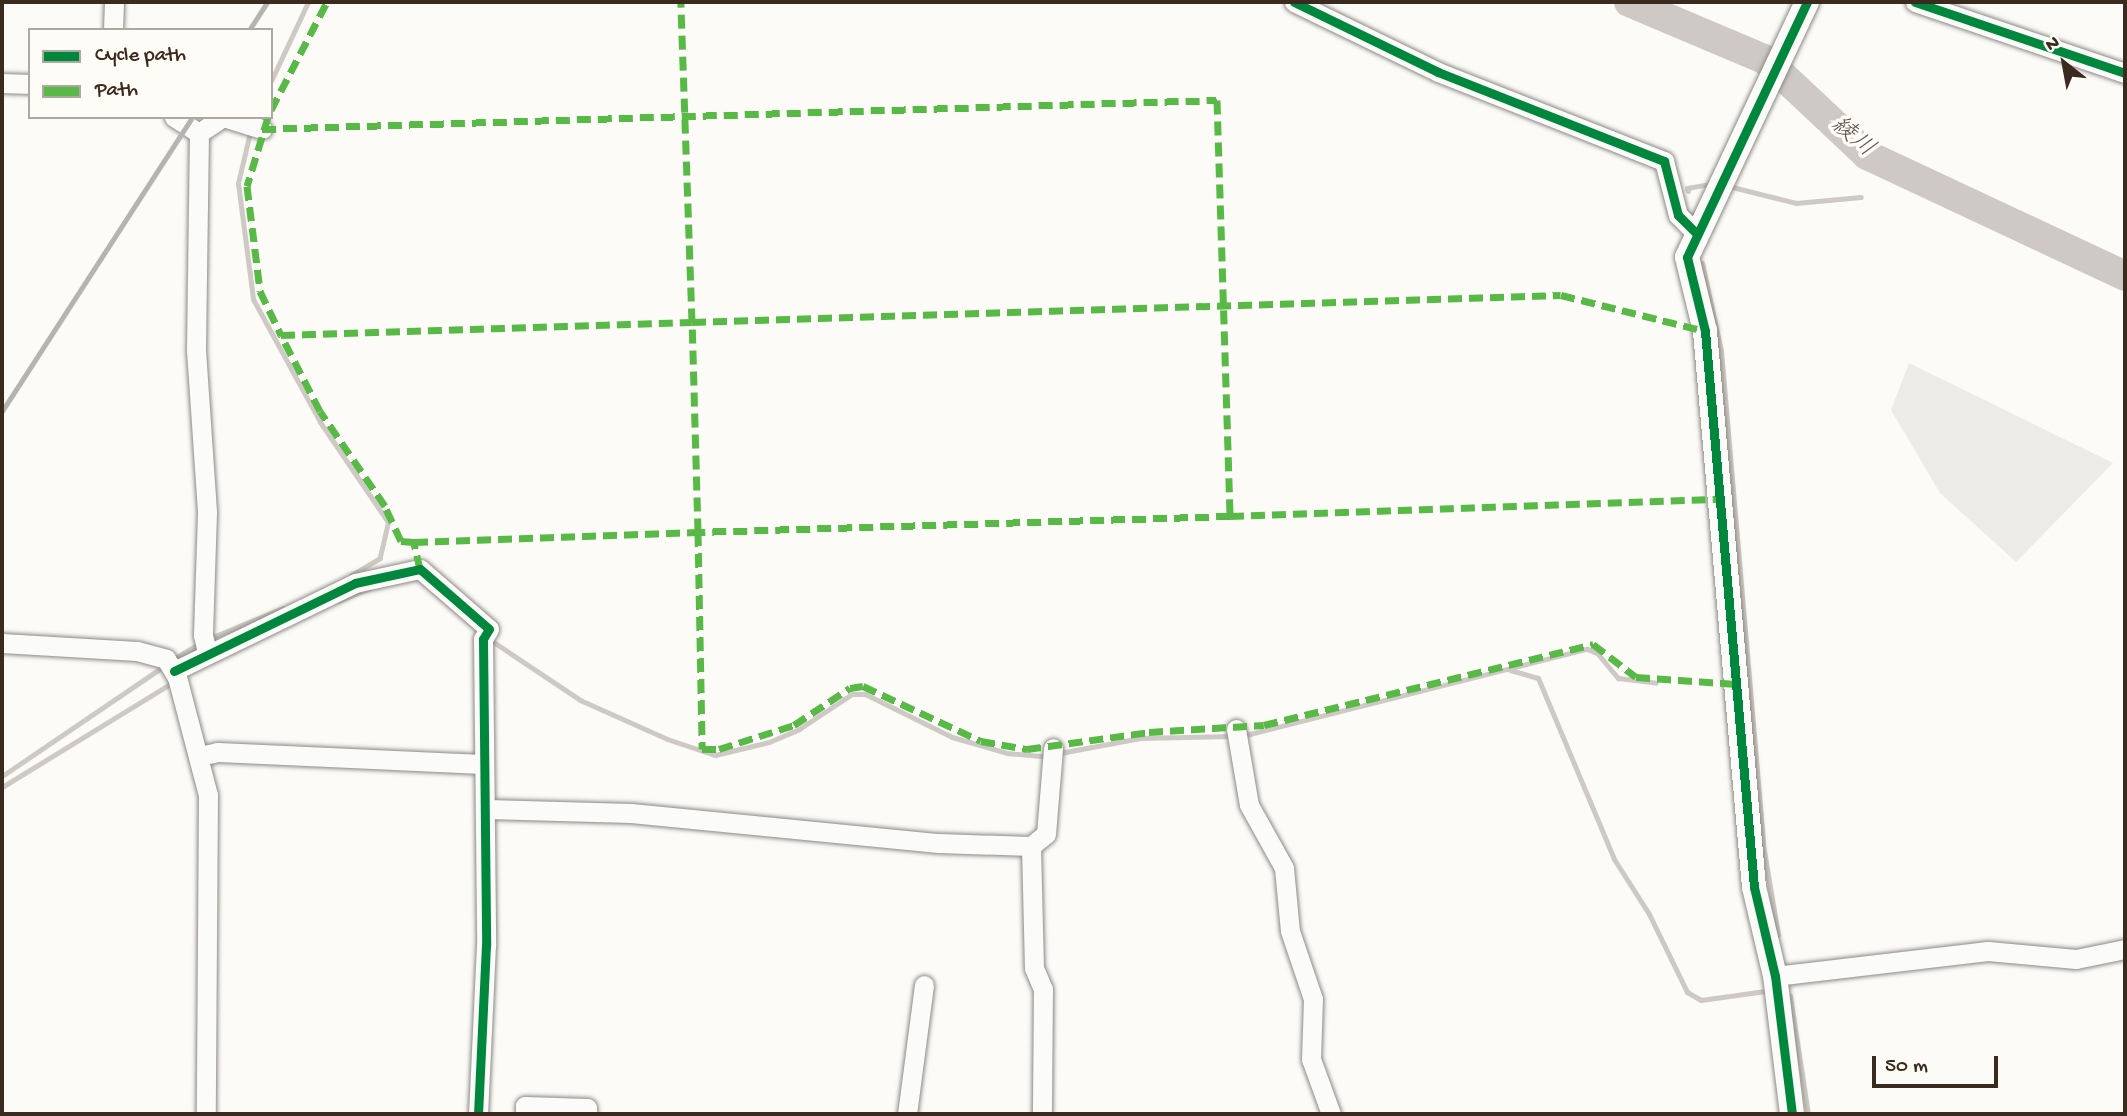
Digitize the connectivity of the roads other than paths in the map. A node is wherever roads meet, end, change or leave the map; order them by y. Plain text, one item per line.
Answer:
1 (114, 2) edge
2 (1294, 2) edge
3 (1807, 2) edge
4 (1915, 2) edge
5 (113, 28) edge
6 (2125, 73) edge
7 (2, 83) edge
8 (28, 84) edge
9 (177, 119) edge
10 (220, 119) edge
11 (230, 119) edge
12 (255, 126) dead end
13 (199, 133) junction
14 (1700, 228) junction
15 (2, 643) edge
16 (205, 643) junction
17 (173, 671) junction
18 (1237, 734) dead end
19 (1054, 753) dead end
20 (200, 756) junction
21 (484, 764) junction
22 (487, 809) junction
23 (1031, 846) junction
24 (2125, 949) edge
25 (1782, 976) junction
26 (924, 985) dead end
27 (206, 1114) edge
28 (478, 1114) edge
29 (524, 1114) edge
30 (587, 1114) edge
31 (907, 1114) edge
32 (1042, 1114) edge
33 (1331, 1114) edge
34 (1792, 1114) edge

1 - 5 street
2 - 14 street
3 - 14 street
4 - 6 street
7 - 8 street
9 - 13 street
10 - 13 street
11 - 12 street
13 - 16 street
14 - 25 street
15 - 17 street
16 - 17 street
16 - 21 street
17 - 20 street
18 - 33 street
19 - 23 street
20 - 21 street
20 - 27 street
21 - 22 street
22 - 23 street
22 - 28 street
23 - 32 street
24 - 25 street
25 - 34 street
26 - 31 street
29 - 30 street

